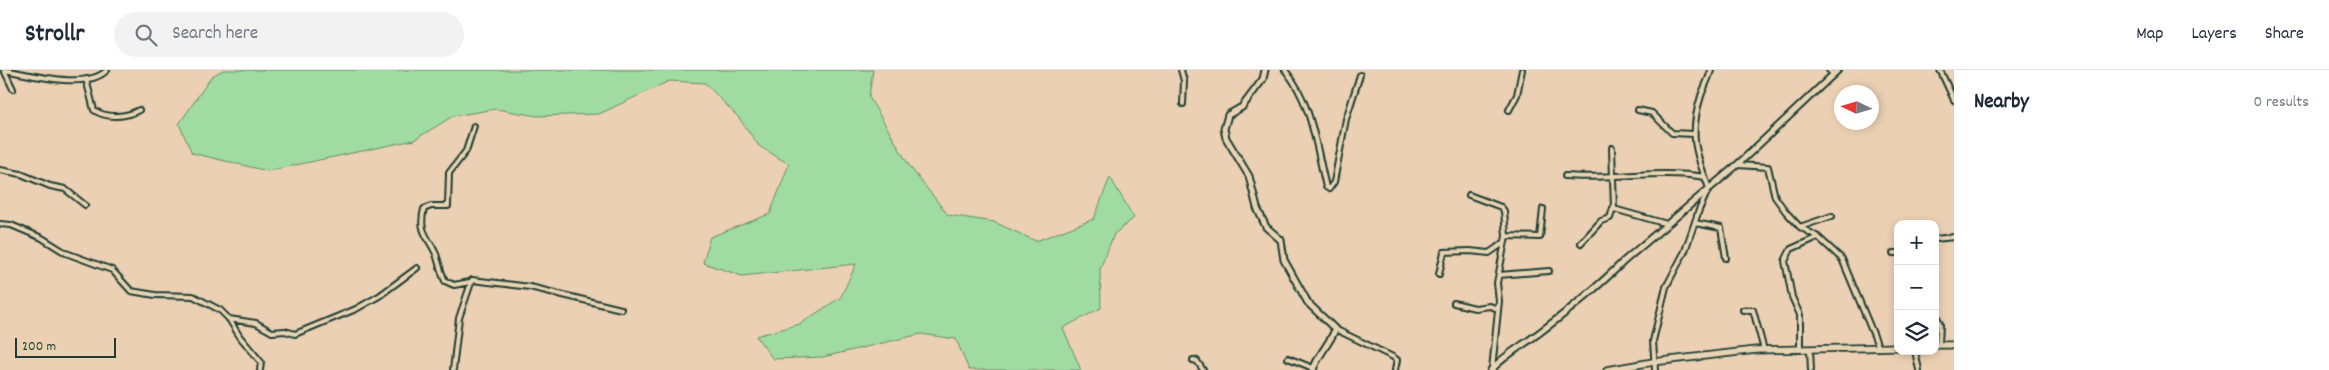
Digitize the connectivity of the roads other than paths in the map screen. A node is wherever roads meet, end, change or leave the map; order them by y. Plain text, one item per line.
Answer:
1 (4, 70) edge
2 (106, 70) edge
3 (1181, 70) edge
4 (1265, 70) edge
5 (1286, 70) edge
6 (1522, 70) edge
7 (1711, 70) edge
8 (1940, 70) edge
9 (1833, 71) edge
10 (1360, 75) dead end
11 (86, 79) junction
12 (13, 89) dead end
13 (1954, 100) edge
14 (1183, 104) dead end
15 (139, 110) dead end
16 (1509, 110) dead end
17 (1638, 110) dead end
18 (474, 126) dead end
19 (1693, 134) junction
20 (1612, 148) dead end
21 (1737, 165) junction
22 (0, 170) edge
23 (1565, 176) dead end
24 (1614, 176) junction
25 (1705, 177) junction
26 (1709, 188) junction
27 (1469, 195) dead end
28 (85, 205) dead end
29 (1613, 208) junction
30 (1543, 209) dead end
31 (1832, 216) dead end
32 (1695, 223) junction
33 (0, 224) edge
34 (1667, 224) junction
35 (1800, 227) junction
36 (1506, 236) junction
37 (1818, 237) junction
38 (1954, 237) edge
39 (1939, 239) edge
40 (1504, 242) junction
41 (1582, 243) dead end
42 (1726, 258) dead end
43 (416, 268) dead end
44 (1549, 271) dead end
45 (1439, 274) dead end
46 (1499, 275) junction
47 (470, 282) junction
48 (1454, 303) dead end
49 (621, 309) dead end
50 (1498, 309) junction
51 (1744, 310) dead end
52 (230, 319) junction
53 (1335, 329) junction
54 (1954, 344) edge
55 (1939, 345) edge
56 (1894, 347) edge
57 (1879, 348) junction
58 (1810, 349) junction
59 (1764, 350) junction
60 (1800, 350) junction
61 (1916, 355) edge
62 (1288, 358) dead end
63 (1193, 360) dead end
64 (1654, 362) junction
65 (1313, 369) edge
66 (260, 370) edge
67 (453, 370) edge
68 (1203, 370) edge
69 (1395, 370) edge
70 (1491, 370) edge
71 (1607, 370) edge
72 (1655, 370) edge
73 (1811, 370) edge
74 (1919, 370) edge

1 - 11 street
1 - 12 street
2 - 11 street
3 - 14 street
4 - 53 street
5 - 10 street
6 - 16 street
7 - 19 street
8 - 13 street
9 - 21 street
11 - 15 street
17 - 19 street
18 - 47 street
19 - 25 street
20 - 24 street
21 - 26 street
21 - 35 street
22 - 28 street
23 - 24 street
24 - 25 street
24 - 29 street
25 - 26 street
26 - 32 street
26 - 34 street
27 - 36 street
29 - 34 street
29 - 41 street
30 - 36 street
31 - 35 street
32 - 42 street
32 - 64 street
33 - 52 street
34 - 70 street
35 - 37 street
36 - 40 street
37 - 57 street
37 - 60 street
38 - 39 street
40 - 45 street
40 - 46 street
43 - 52 street
44 - 46 street
46 - 50 street
47 - 49 street
47 - 67 street
48 - 50 street
50 - 70 street
51 - 59 street
52 - 66 street
53 - 65 street
53 - 69 street
54 - 55 main road
56 - 57 main road
57 - 58 main road
58 - 60 main road
58 - 73 street
59 - 60 main road
59 - 64 main road
61 - 74 street
62 - 65 street
63 - 68 street
64 - 71 main road
64 - 72 street

